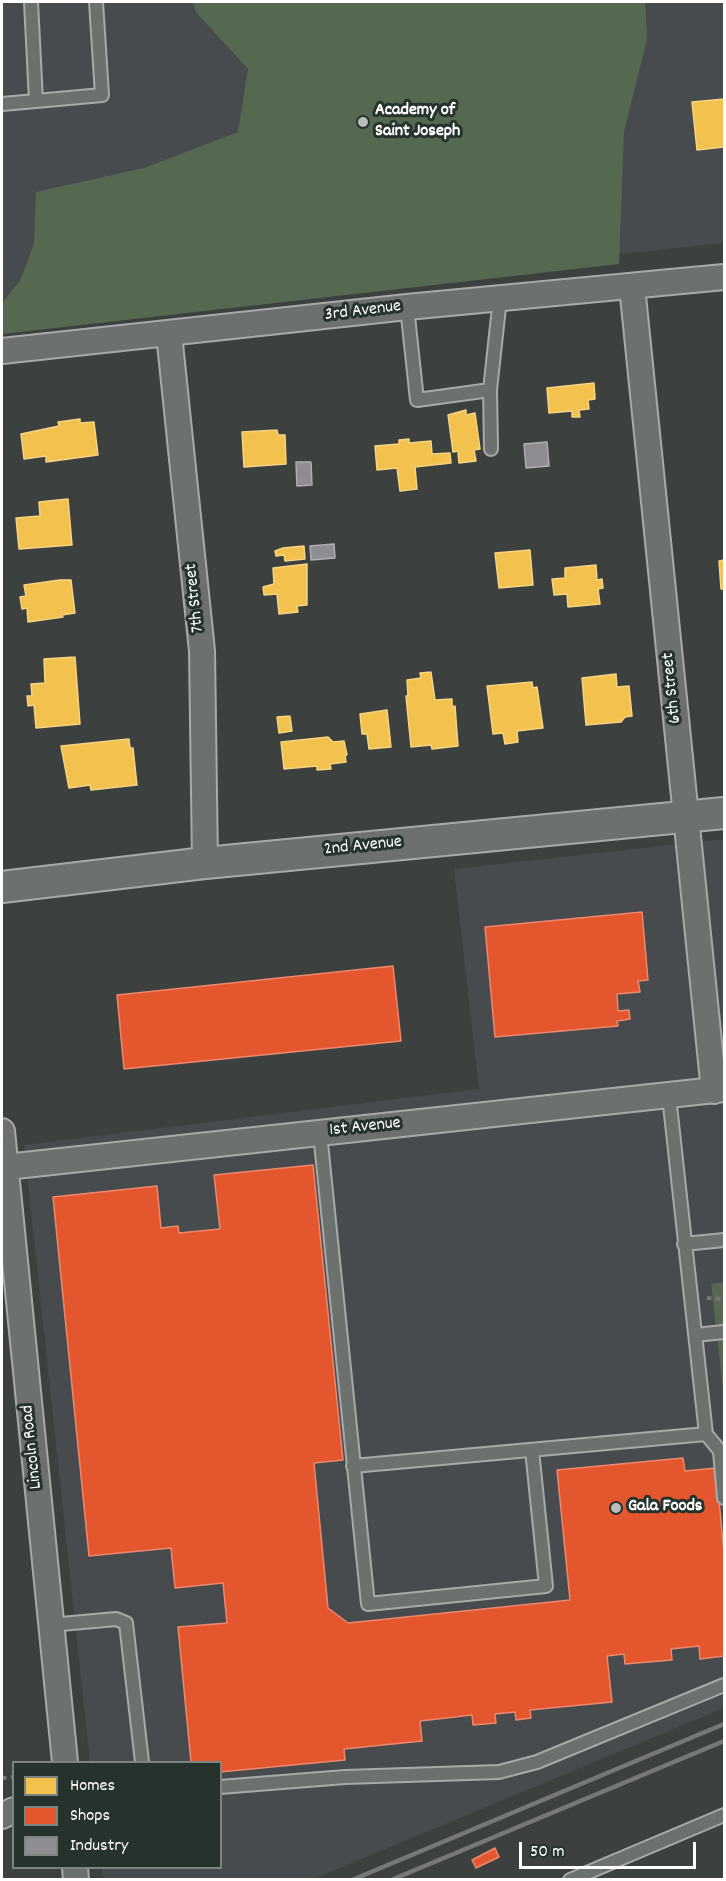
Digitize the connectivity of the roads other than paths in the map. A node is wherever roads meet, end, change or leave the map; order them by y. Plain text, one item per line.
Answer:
1 (31, 2) edge
2 (96, 2) edge
3 (36, 101) junction
4 (2, 104) edge
5 (724, 277) edge
6 (632, 286) junction
7 (500, 298) junction
8 (406, 307) junction
9 (169, 334) junction
10 (2, 351) edge
11 (490, 390) junction
12 (491, 448) dead end
13 (724, 813) edge
14 (686, 817) junction
15 (205, 863) junction
16 (2, 887) edge
17 (719, 1090) edge
18 (669, 1096) junction
19 (2, 1131) edge
20 (320, 1133) junction
21 (6, 1167) junction
22 (724, 1240) edge
23 (684, 1244) junction
24 (724, 1332) edge
25 (695, 1335) junction
26 (706, 1434) junction
27 (532, 1450) junction
28 (353, 1466) junction
29 (724, 1498) edge
30 (50, 1625) junction
31 (724, 1685) edge
32 (65, 1761) edge
33 (142, 1761) edge
34 (222, 1787) edge
35 (724, 1815) edge
36 (570, 1880) edge

1 - 3 lane
2 - 3 lane
3 - 4 lane
5 - 6 street, 3rd Avenue
6 - 7 street, 3rd Avenue
6 - 14 street, 6th Street
7 - 8 street, 3rd Avenue
7 - 11 lane
8 - 9 street, 3rd Avenue
8 - 11 lane
9 - 10 street, 3rd Avenue
9 - 15 street, 7th Street
11 - 12 lane
13 - 14 street, 2nd Avenue
14 - 15 street, 2nd Avenue
14 - 17 street, 6th Street
15 - 16 street, 2nd Avenue
17 - 18 street, 1st Avenue
18 - 20 street, 1st Avenue
18 - 23 lane
19 - 21 street, Lincoln Road
20 - 21 street, 1st Avenue
20 - 28 lane
21 - 30 street, Lincoln Road
22 - 23 lane
23 - 25 lane
24 - 25 lane
25 - 26 lane
26 - 27 lane
26 - 29 lane
27 - 28 lane
27 - 28 lane
30 - 32 street, Lincoln Road
30 - 33 lane
31 - 34 lane
35 - 36 lane

